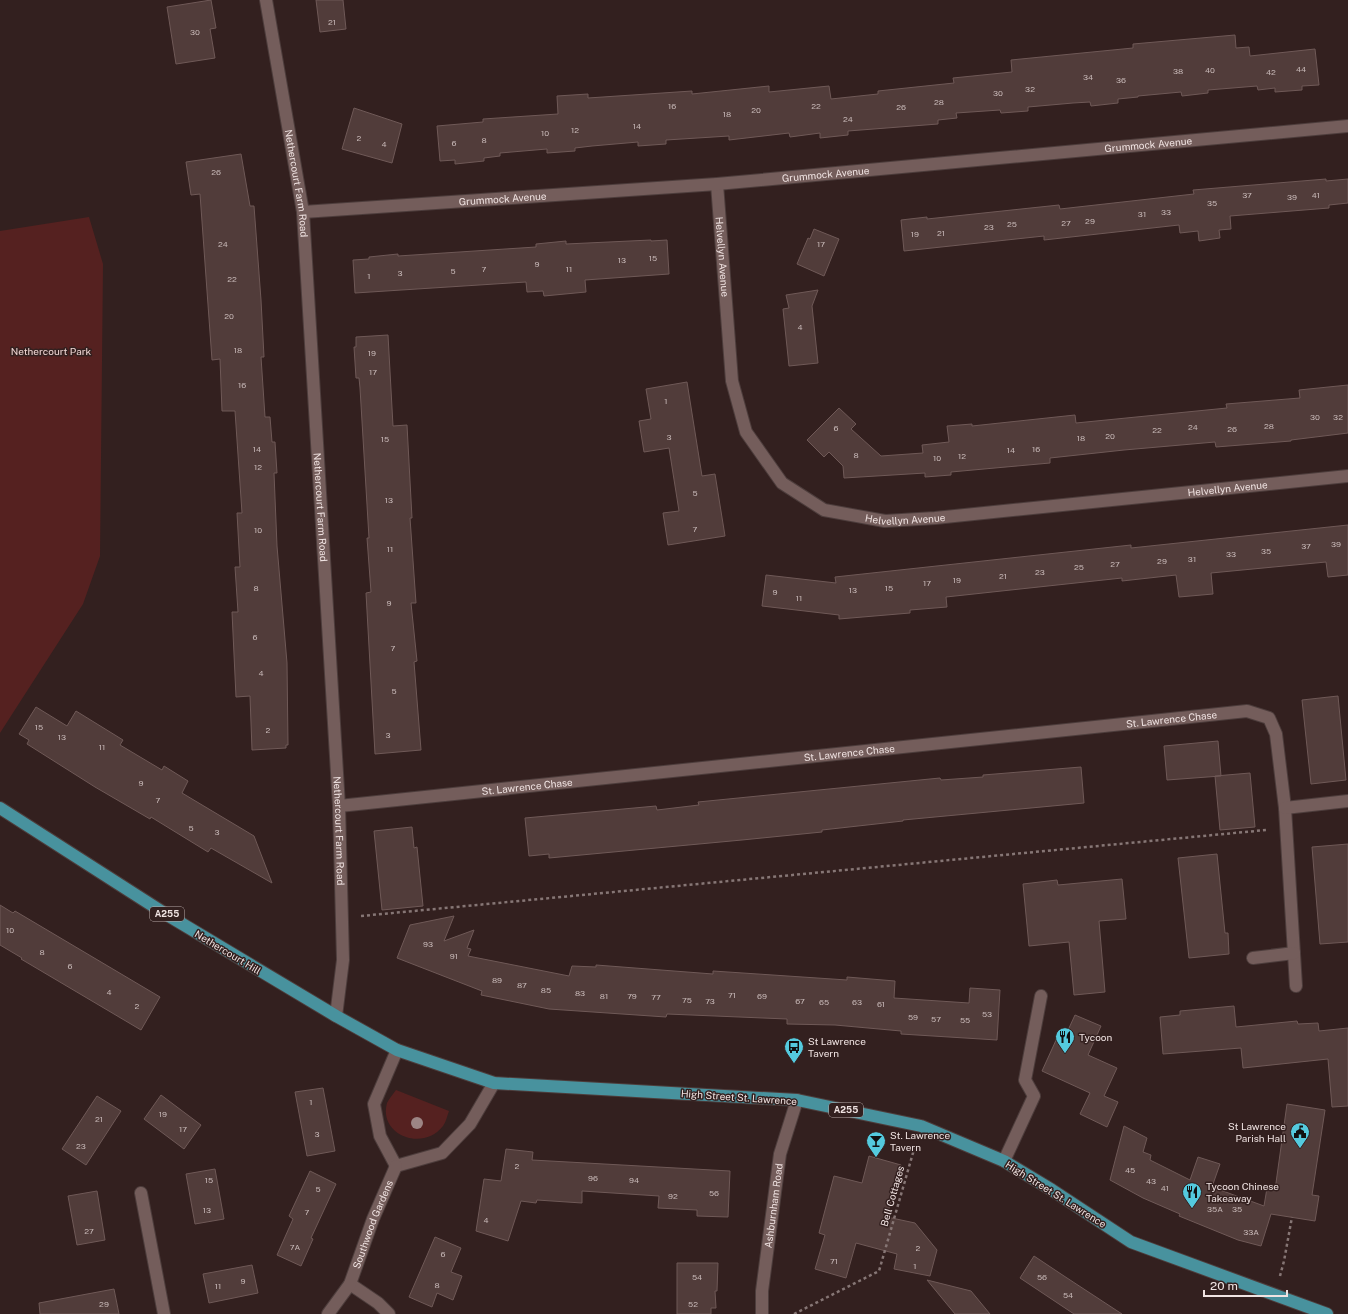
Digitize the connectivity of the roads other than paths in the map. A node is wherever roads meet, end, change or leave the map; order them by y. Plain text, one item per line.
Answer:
1 (266, 0) edge
2 (1348, 126) edge
3 (717, 184) junction
4 (303, 212) junction
5 (1348, 476) edge
6 (1348, 801) edge
7 (339, 806) junction
8 (0, 808) edge
9 (1285, 808) junction
10 (1294, 953) junction
11 (1253, 958) dead end
12 (1296, 986) dead end
13 (1040, 996) dead end
14 (336, 1016) junction
15 (397, 1050) junction
16 (494, 1083) junction
17 (797, 1100) junction
18 (1004, 1161) junction
19 (396, 1166) junction
20 (141, 1193) dead end
21 (350, 1284) junction
22 (1319, 1313) edge
23 (164, 1314) edge
24 (328, 1314) edge
25 (389, 1314) edge
26 (762, 1314) edge

1 - 4 street, Nethercourt Farm Road
2 - 3 street, Grummock Avenue
3 - 4 street, Grummock Avenue
3 - 5 street, Helvellyn Avenue
4 - 7 street, Nethercourt Farm Road
6 - 9 street
7 - 9 street, St. Lawrence Chase
7 - 14 street, Nethercourt Farm Road
8 - 14 main road, Nethercourt Hill / A255
9 - 10 street, St. Lawrence Chase
10 - 11 street
10 - 12 street, St. Lawrence Chase
13 - 18 street
14 - 15 main road, High Street St. Lawrence / A255
15 - 16 main road, High Street St. Lawrence / A255
15 - 19 street
16 - 17 main road, High Street St. Lawrence / A255
16 - 19 street
17 - 18 main road, High Street St. Lawrence / A255
17 - 26 street, Ashburnham Road
18 - 22 main road, High Street St. Lawrence / A255
19 - 21 street, Southwood Gardens
20 - 23 street
21 - 24 street, Southwood Gardens
21 - 25 street

